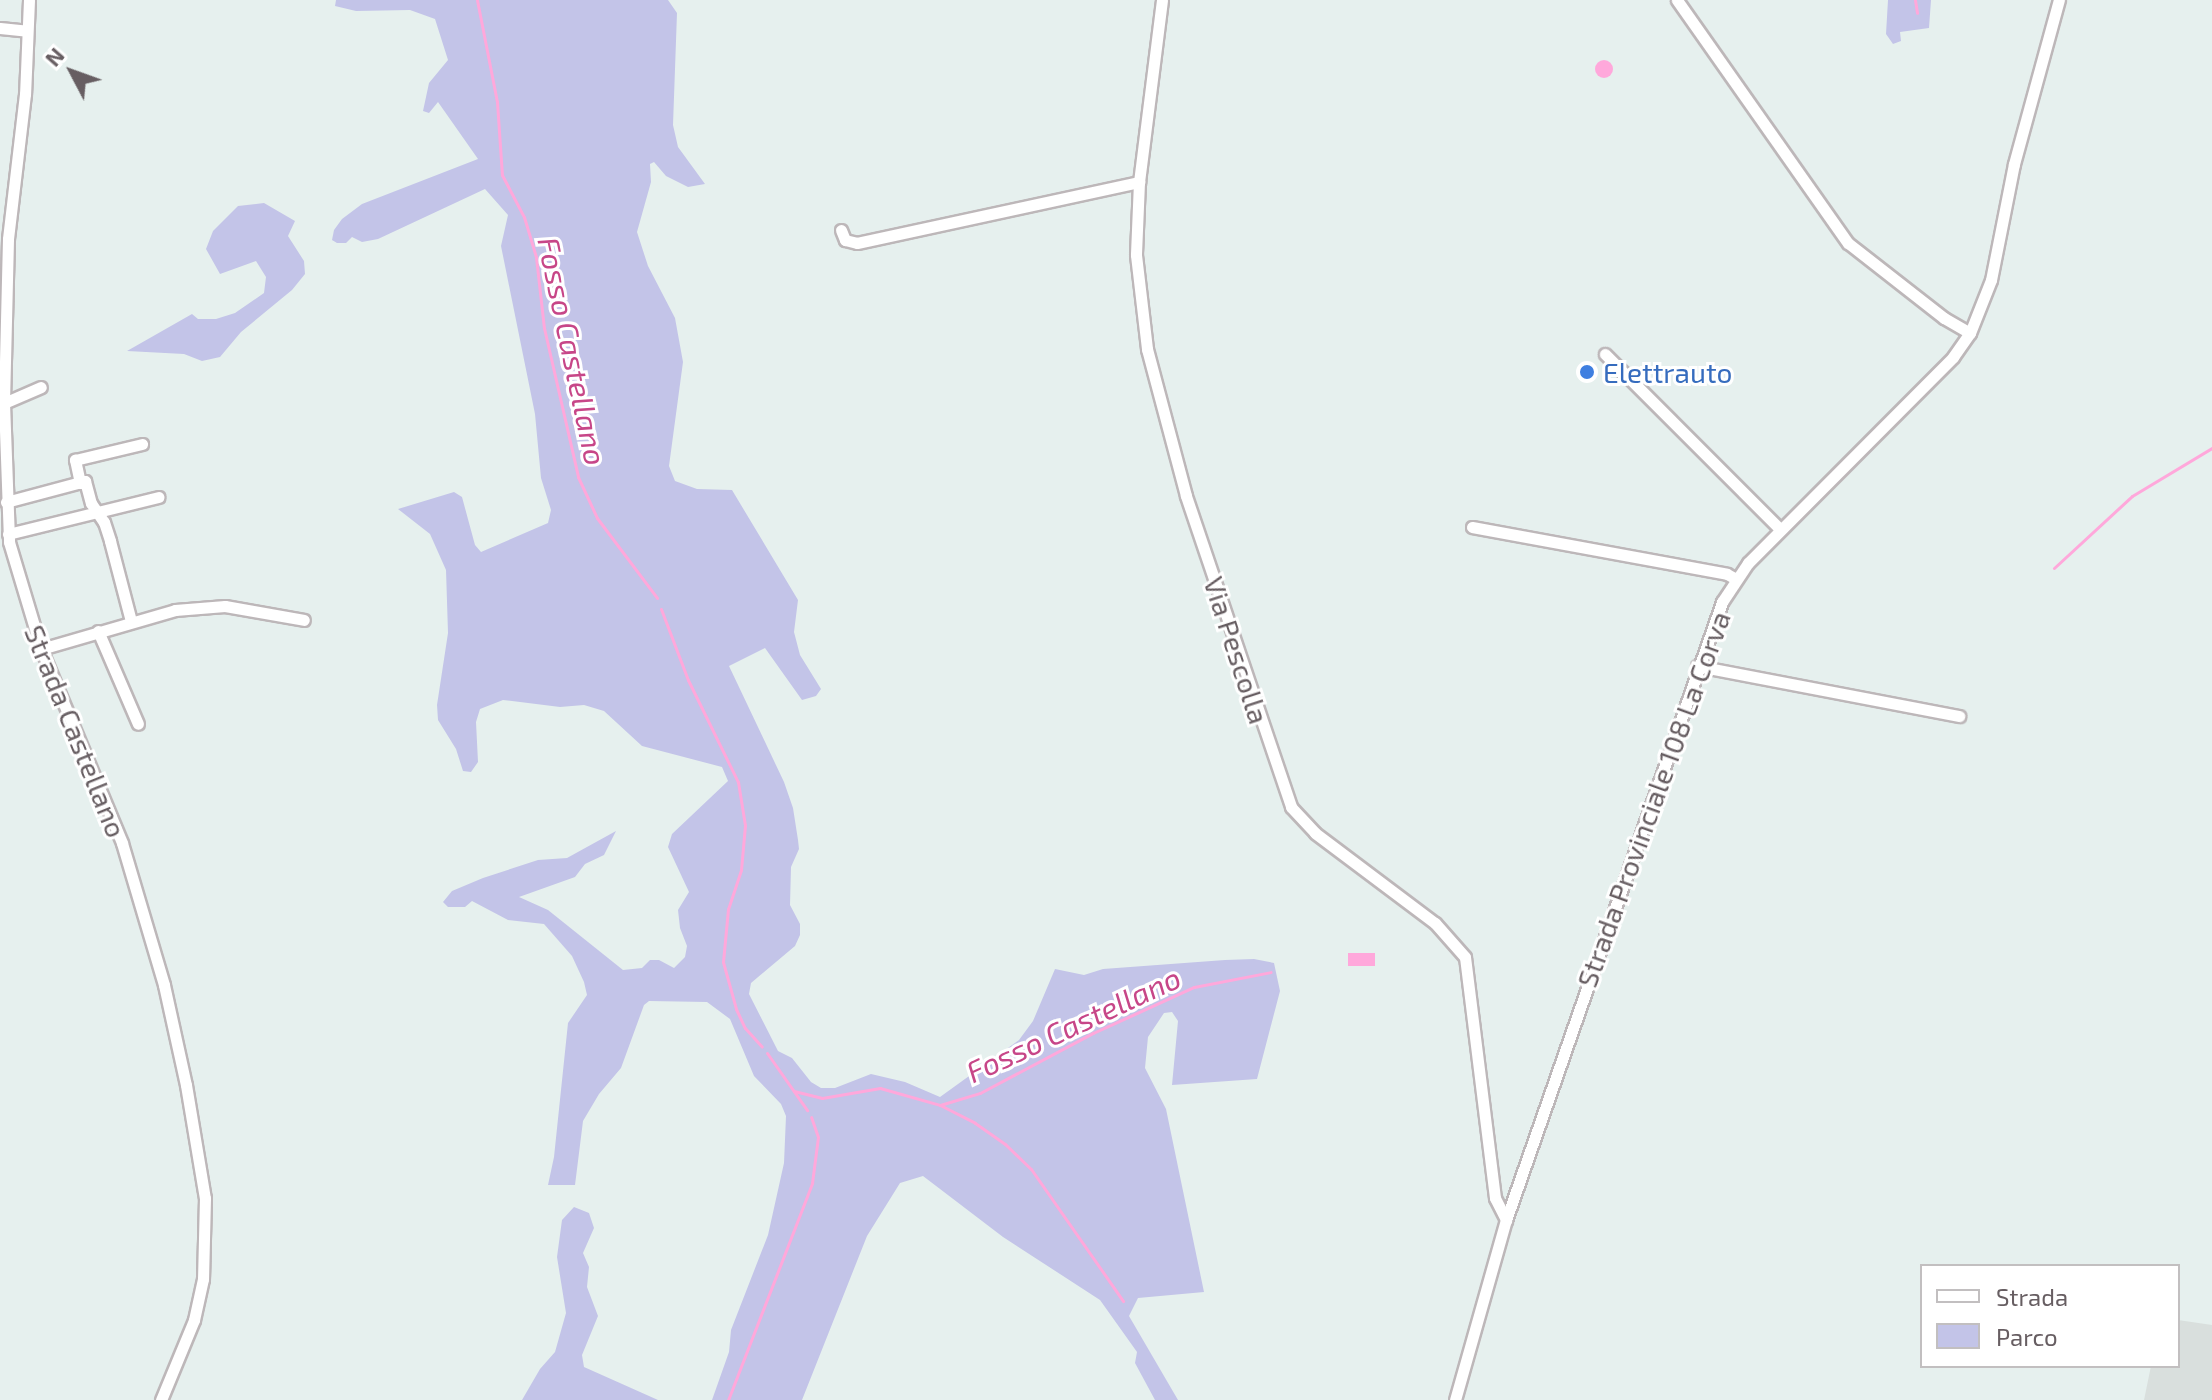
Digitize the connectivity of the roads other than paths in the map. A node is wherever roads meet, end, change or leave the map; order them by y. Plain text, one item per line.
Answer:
1 (29, 0) edge
2 (1162, 0) edge
3 (1677, 0) edge
4 (2059, 0) edge
5 (0, 28) edge
6 (27, 31) junction
7 (1139, 182) junction
8 (841, 230) dead end
9 (4, 239) edge
10 (1970, 333) junction
11 (1605, 354) dead end
12 (41, 387) dead end
13 (4, 403) junction
14 (142, 444) dead end
15 (2, 475) edge
16 (80, 483) junction
17 (159, 497) dead end
18 (6, 502) junction
19 (97, 512) junction
20 (1472, 527) dead end
21 (1780, 529) junction
22 (8, 534) junction
23 (1736, 579) junction
24 (304, 620) dead end
25 (131, 621) junction
26 (98, 631) junction
27 (41, 649) junction
28 (1697, 666) junction
29 (1959, 716) dead end
30 (138, 724) dead end
31 (1506, 1220) junction
32 (161, 1400) edge
33 (1455, 1400) edge

1 - 6 street, Strada Castellano
2 - 7 street, Via Pescolla
3 - 10 street
4 - 10 street, Strada Provinciale 108 La Corva
5 - 6 street
6 - 9 street, Strada Castellano
7 - 8 street
7 - 31 street, Via Pescolla
9 - 13 street, Strada Castellano
10 - 21 street, Strada Provinciale 108 La Corva
11 - 21 street
12 - 13 street
13 - 15 street, Strada Castellano
14 - 16 street
15 - 18 street, Strada Castellano
16 - 18 street
16 - 19 street
17 - 19 street
18 - 22 street, Strada Castellano
19 - 22 street
19 - 25 street
20 - 23 street
21 - 23 street, Strada Provinciale 108 La Corva
22 - 27 street, Strada Castellano
23 - 28 street, Strada Provinciale 108 La Corva
24 - 25 street
25 - 26 street
26 - 27 street
26 - 30 street
27 - 32 street, Strada Castellano
28 - 29 street
28 - 31 street, Strada Provinciale 108 La Corva
31 - 33 street, Strada Provinciale 108 La Corva

